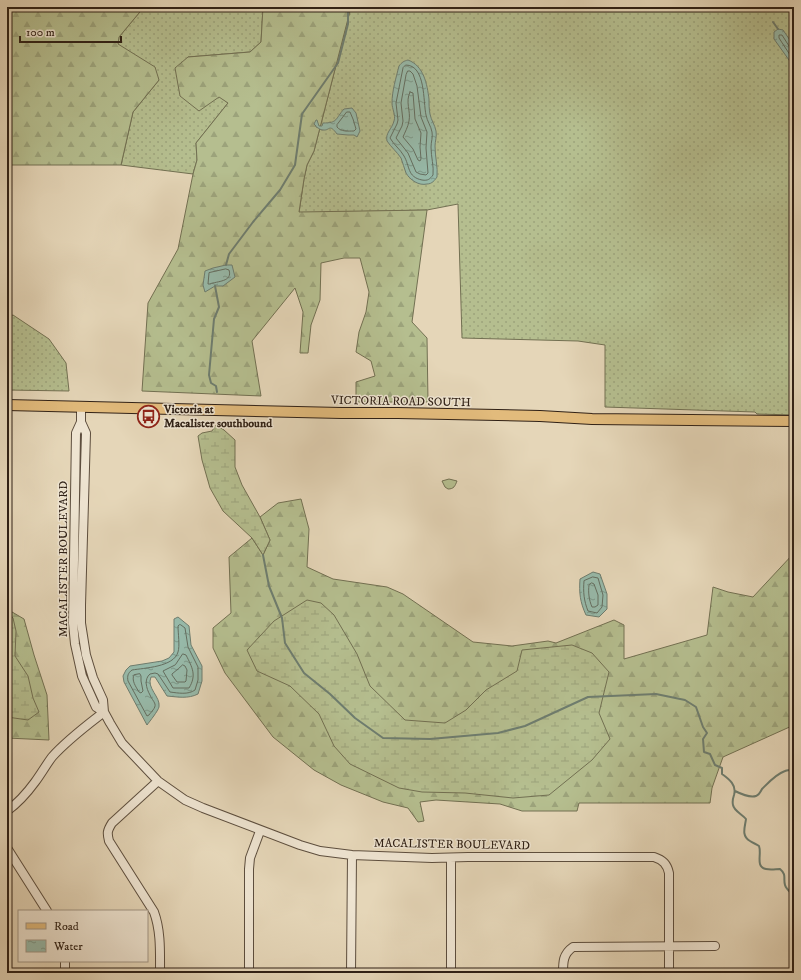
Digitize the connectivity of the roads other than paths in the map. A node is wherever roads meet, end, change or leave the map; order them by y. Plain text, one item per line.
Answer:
1 (7, 405) edge
2 (81, 407) junction
3 (794, 421) edge
4 (81, 422) junction
5 (75, 502) junction
6 (84, 502) junction
7 (104, 712) junction
8 (158, 781) junction
9 (7, 811) edge
10 (260, 830) junction
11 (7, 848) edge
12 (352, 855) junction
13 (451, 858) junction
14 (46, 910) edge
15 (670, 946) junction
16 (714, 946) dead end
17 (65, 962) edge
18 (65, 973) edge
19 (160, 973) edge
20 (249, 973) edge
21 (351, 973) edge
22 (451, 973) edge
23 (562, 973) edge
24 (669, 973) edge

1 - 2 main road, VICTORIA ROAD SOUTH
2 - 3 main road, VICTORIA ROAD SOUTH
2 - 4 street, MACALISTER BOULEVARD
4 - 5 street, MACALISTER BOULEVARD
4 - 6 street, MACALISTER BOULEVARD
5 - 6 street
5 - 7 street, MACALISTER BOULEVARD
6 - 7 street, MACALISTER BOULEVARD
7 - 8 street, MACALISTER BOULEVARD
7 - 9 street
8 - 10 street, MACALISTER BOULEVARD
8 - 19 street
10 - 12 street, MACALISTER BOULEVARD
10 - 20 street
11 - 14 street
12 - 13 street, MACALISTER BOULEVARD
12 - 21 street
13 - 15 street, MACALISTER BOULEVARD
13 - 22 street
15 - 16 street
15 - 23 street
15 - 24 street, MACALISTER BOULEVARD
17 - 18 street

